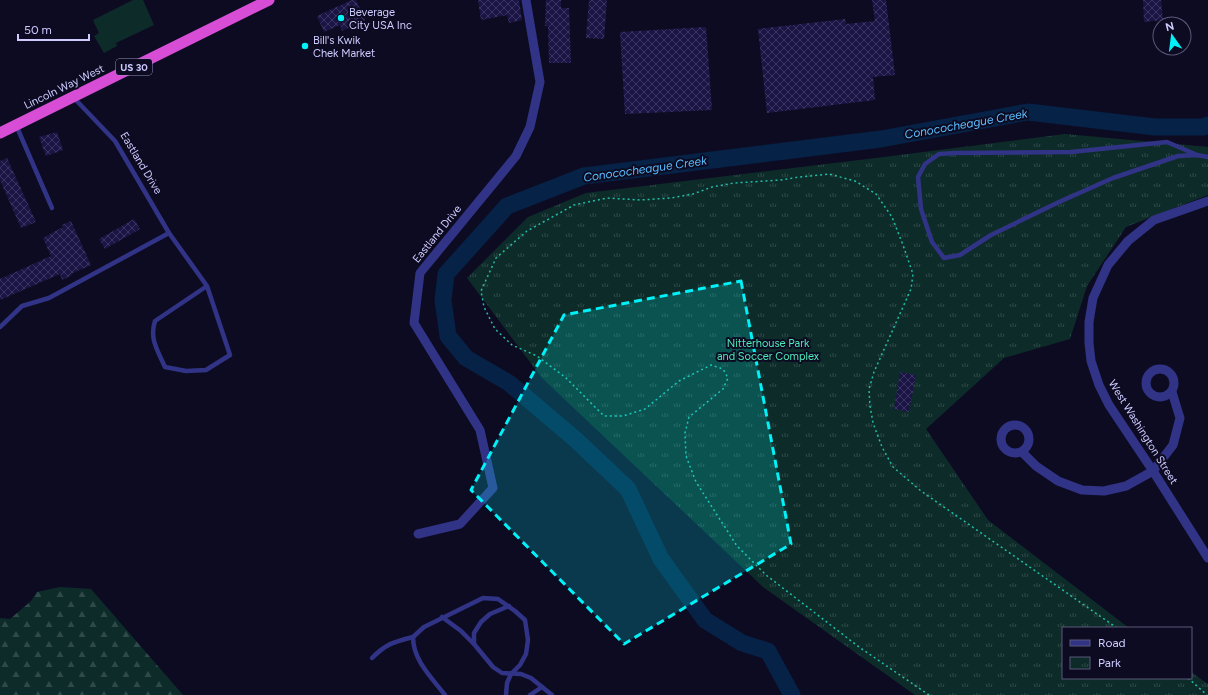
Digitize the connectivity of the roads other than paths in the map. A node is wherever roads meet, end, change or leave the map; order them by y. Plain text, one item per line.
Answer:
1 (269, 0) edge
2 (526, 0) edge
3 (73, 97) junction
4 (16, 125) junction
5 (0, 133) edge
6 (1197, 155) junction
7 (1208, 157) edge
8 (1208, 200) edge
9 (52, 208) dead end
10 (169, 234) junction
11 (207, 286) junction
12 (0, 327) edge
13 (1172, 392) dead end
14 (1022, 452) dead end
15 (1153, 471) junction
16 (418, 534) dead end
17 (1208, 558) edge
18 (509, 606) junction
19 (442, 618) junction
20 (413, 637) junction
21 (474, 644) junction
22 (372, 658) dead end
23 (511, 674) junction
24 (542, 687) junction
25 (445, 695) edge
26 (506, 695) edge
27 (530, 695) edge
28 (552, 695) edge

1 - 3 highway, Lincoln Way West / US 30
2 - 16 street, Eastland Drive
3 - 4 highway, Lincoln Way West / US 30
3 - 10 lane, Eastland Drive
4 - 5 highway, Lincoln Way West / US 30
4 - 9 lane
6 - 6 lane
6 - 7 lane
8 - 15 street, West Washington Street
10 - 11 lane, Eastland Drive
10 - 12 lane
11 - 11 lane, Eastland Drive
13 - 15 street
14 - 15 street
15 - 17 street, West Washington Street
18 - 19 lane
18 - 21 lane
18 - 23 lane
19 - 20 lane
19 - 21 lane
20 - 22 lane
20 - 25 lane
21 - 23 lane
23 - 24 lane
23 - 26 lane
24 - 27 lane
24 - 28 lane

